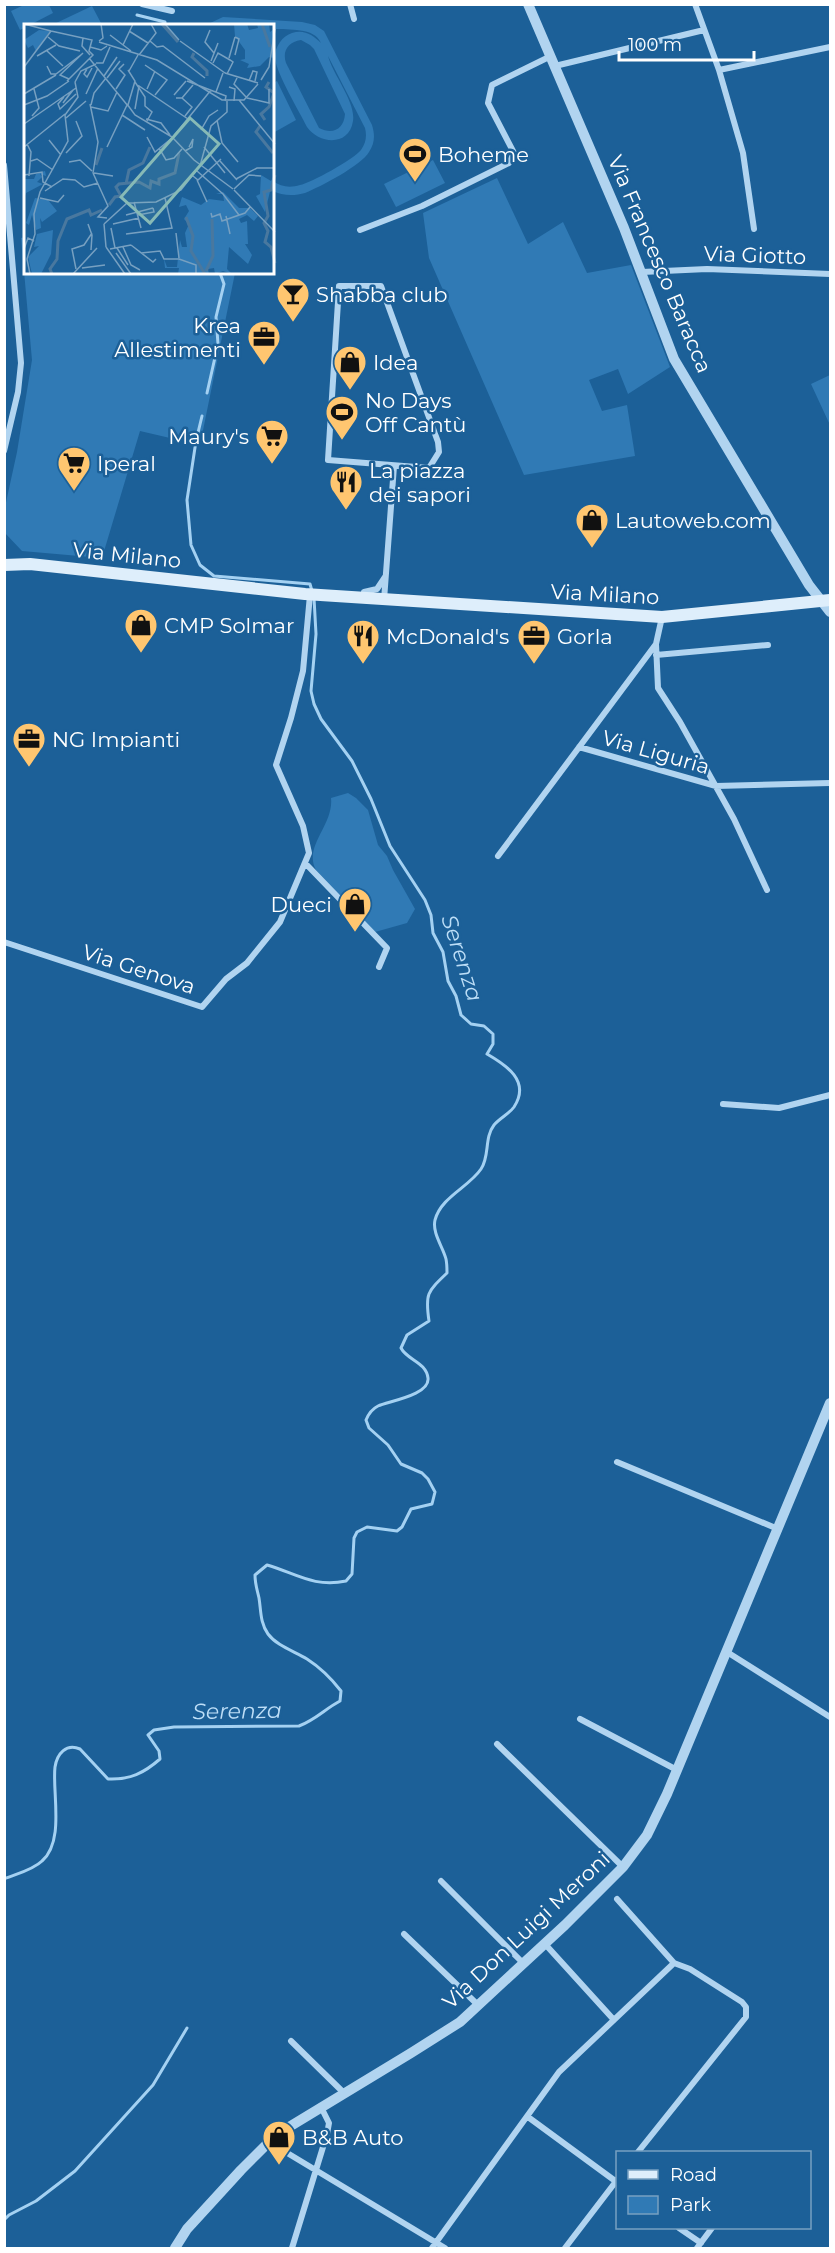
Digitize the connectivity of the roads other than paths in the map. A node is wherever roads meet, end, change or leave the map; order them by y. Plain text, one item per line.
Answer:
1 (141, 4) edge
2 (350, 4) edge
3 (528, 4) edge
4 (695, 4) edge
5 (172, 11) dead end
6 (354, 19) dead end
7 (704, 30) junction
8 (831, 48) edge
9 (553, 61) junction
10 (719, 70) junction
11 (4, 165) edge
12 (754, 229) dead end
13 (360, 230) dead end
14 (642, 272) junction
15 (831, 274) edge
16 (4, 451) edge
17 (394, 466) junction
18 (4, 557) edge
19 (30, 564) junction
20 (4, 565) edge
21 (387, 574) junction
22 (307, 595) junction
23 (326, 596) junction
24 (384, 600) junction
25 (828, 605) edge
26 (662, 617) junction
27 (656, 644) junction
28 (768, 645) dead end
29 (656, 655) junction
30 (579, 747) junction
31 (831, 783) edge
32 (716, 786) junction
33 (498, 856) dead end
34 (305, 863) junction
35 (767, 890) dead end
36 (4, 942) edge
37 (379, 967) dead end
38 (831, 1095) edge
39 (723, 1104) dead end
40 (831, 1403) edge
41 (617, 1462) dead end
42 (778, 1529) junction
43 (727, 1652) junction
44 (831, 1717) edge
45 (580, 1719) dead end
46 (497, 1744) dead end
47 (677, 1770) junction
48 (623, 1867) junction
49 (441, 1881) dead end
50 (616, 1899) dead end
51 (404, 1934) dead end
52 (545, 1944) junction
53 (674, 1963) junction
54 (523, 1964) junction
55 (478, 2005) junction
56 (614, 2020) junction
57 (291, 2042) dead end
58 (344, 2093) junction
59 (321, 2107) junction
60 (528, 2117) junction
61 (269, 2142) junction
62 (639, 2151) edge
63 (316, 2171) junction
64 (616, 2180) edge
65 (616, 2182) edge
66 (680, 2229) edge
67 (711, 2229) edge
68 (434, 2245) edge
69 (699, 2246) edge
70 (175, 2248) edge
71 (292, 2248) edge
72 (445, 2248) edge
73 (565, 2248) edge

1 - 5 street
2 - 6 street
3 - 9 street, Via Francesco Baracca
4 - 7 street
7 - 9 street
7 - 10 street
8 - 10 street
9 - 13 street
9 - 14 street, Via Francesco Baracca
10 - 12 street
11 - 16 street
14 - 15 street, Via Giotto
14 - 25 street, Via Francesco Baracca
17 - 17 street
17 - 21 street
18 - 19 main road, Via Milano
19 - 20 main road, Via Milano
19 - 22 main road, Via Milano
21 - 23 street, Via Milano
21 - 24 street
22 - 23 main road, Via Milano
22 - 34 street, Via Genova
23 - 24 main road, Via Milano
24 - 26 main road, Via Milano
25 - 26 main road, Via Milano
26 - 27 street, Via Liguria
27 - 29 street
27 - 30 street, Via Liguria
28 - 29 street
29 - 32 street
30 - 32 street, Via Liguria
30 - 33 street, Via Liguria
31 - 32 street
32 - 35 street, Via Liguria
34 - 36 street, Via Genova
34 - 37 street
38 - 39 street
40 - 42 street, Via Don Luigi Meroni
41 - 42 street
42 - 43 street, Via Don Luigi Meroni
43 - 44 street
43 - 47 street, Via Don Luigi Meroni
45 - 47 street
46 - 48 street
47 - 48 street, Via Don Luigi Meroni
48 - 52 street, Via Don Luigi Meroni
49 - 54 street
50 - 53 street
51 - 55 street
52 - 54 street, Via Don Luigi Meroni
52 - 56 street
53 - 56 street
53 - 62 street
54 - 55 street, Via Don Luigi Meroni
55 - 58 street, Via Don Luigi Meroni
56 - 60 street
57 - 58 street
58 - 59 street, Via Don Luigi Meroni
59 - 61 street, Via Don Luigi Meroni
59 - 63 street
60 - 64 street
60 - 68 street
61 - 63 street
61 - 70 street, Via Don Luigi Meroni
63 - 68 street
63 - 71 street
65 - 73 street
66 - 69 street
67 - 69 street
68 - 72 street

